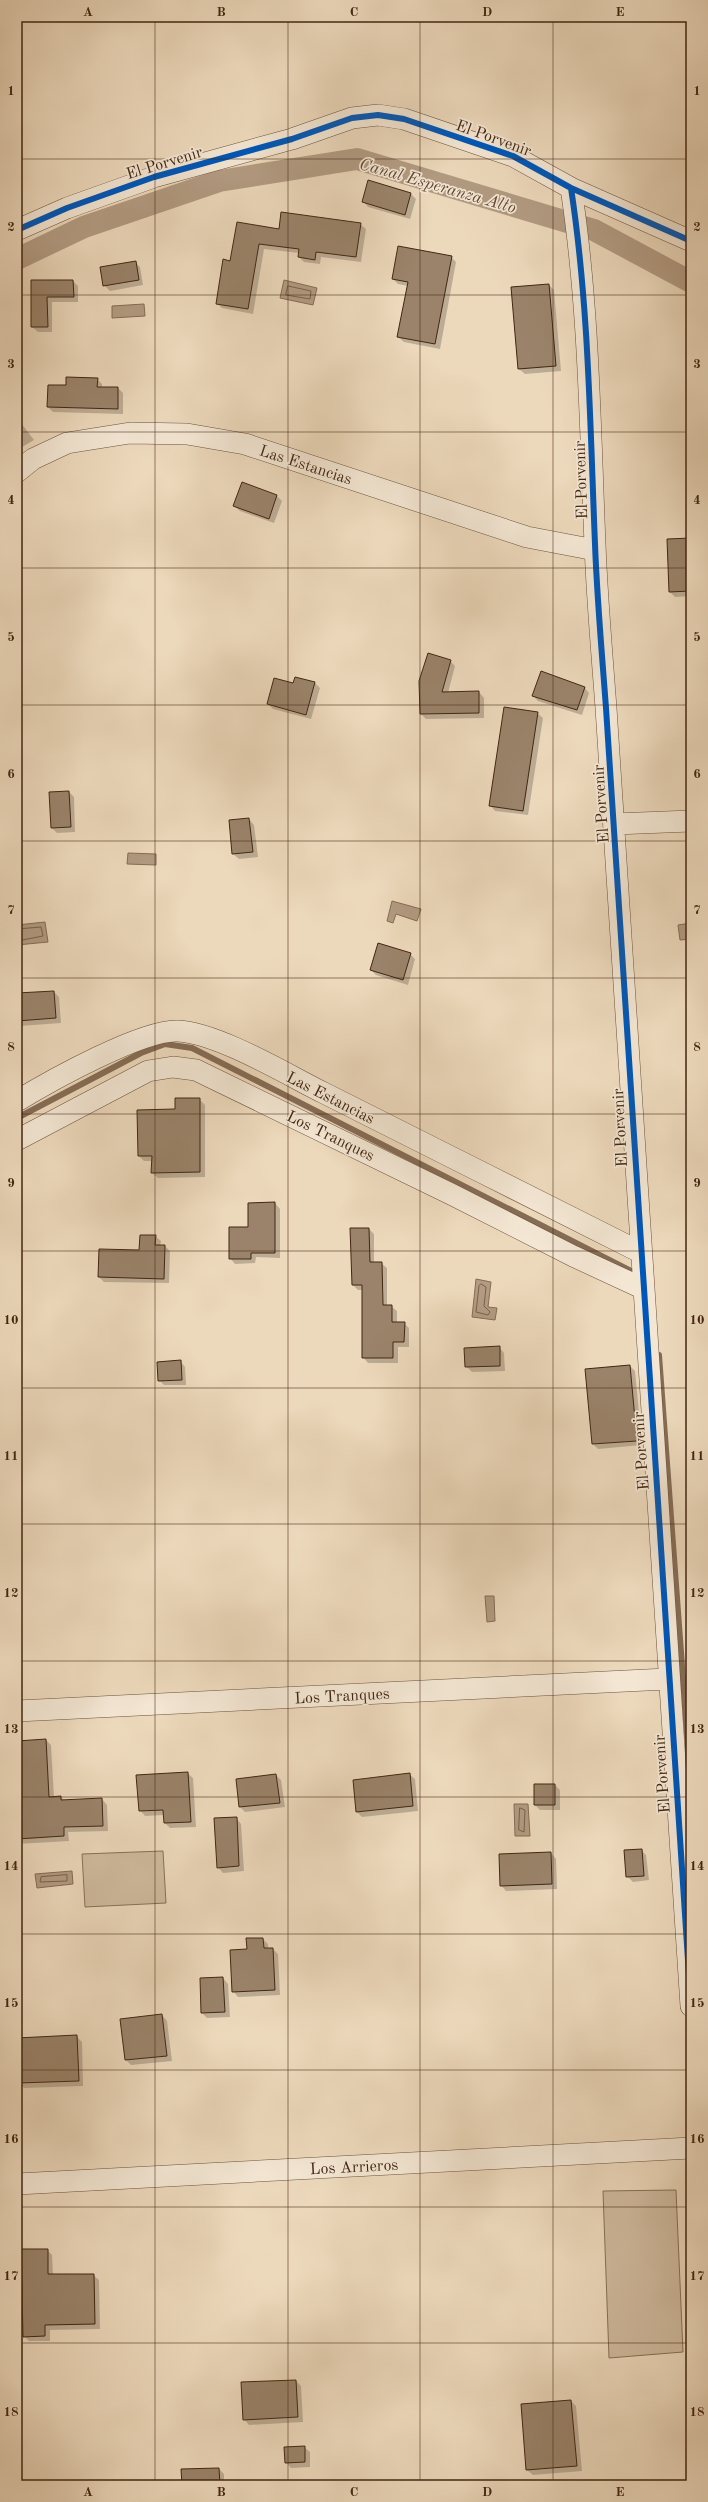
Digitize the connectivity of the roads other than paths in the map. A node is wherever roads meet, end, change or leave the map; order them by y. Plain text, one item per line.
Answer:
1 (571, 188) junction
2 (17, 230) edge
3 (691, 241) edge
4 (17, 472) edge
5 (595, 550) junction
6 (691, 821) edge
7 (614, 824) junction
8 (17, 1101) edge
9 (17, 1140) edge
10 (640, 1252) junction
11 (642, 1288) junction
12 (668, 1679) junction
13 (17, 1711) edge
14 (691, 2006) edge
15 (691, 2148) edge
16 (17, 2184) edge

1 - 2 street, El Porvenir
1 - 3 street
1 - 5 street, El Porvenir
4 - 5 street, Las Estancias
5 - 7 street, El Porvenir
6 - 7 street
7 - 10 street, El Porvenir
8 - 10 street, Las Estancias
9 - 11 street, Los Tranques
10 - 11 street, El Porvenir
11 - 12 street, El Porvenir
12 - 13 street, Los Tranques
12 - 14 street, El Porvenir
15 - 16 street, Los Arrieros

